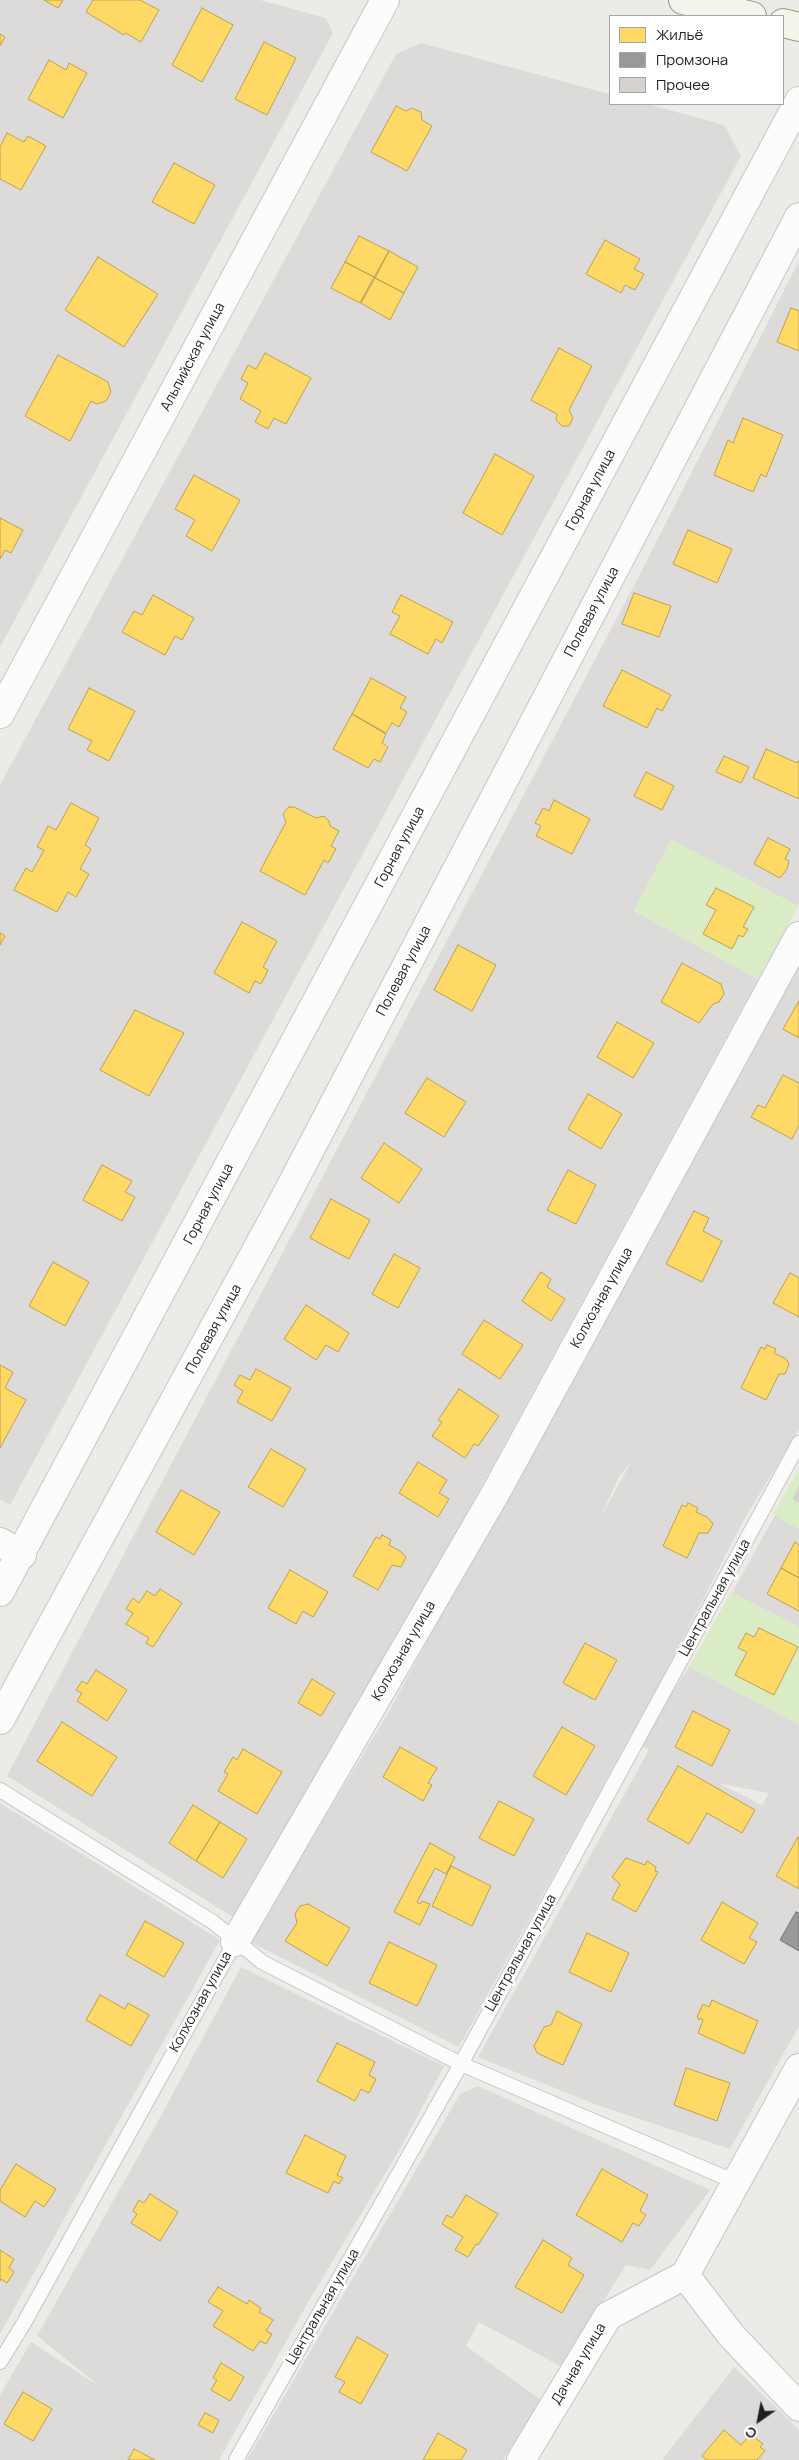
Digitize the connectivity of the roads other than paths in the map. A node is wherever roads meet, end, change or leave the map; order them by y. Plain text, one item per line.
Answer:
1 (386, 0) edge
2 (683, 0) edge
3 (748, 15) edge
4 (784, 23) edge
5 (799, 27) edge
6 (799, 102) edge
7 (799, 217) edge
8 (0, 714) edge
9 (799, 936) edge
10 (799, 1443) edge
11 (11, 1549) edge
12 (0, 1592) edge
13 (0, 1720) edge
14 (0, 1790) edge
15 (235, 1942) junction
16 (461, 2064) junction
17 (799, 2068) edge
18 (738, 2183) junction
19 (685, 2275) junction
20 (0, 2362) edge
21 (799, 2407) edge
22 (236, 2460) edge
23 (520, 2460) edge

1 - 8 street, Альпийская улица
2 - 3 main road
4 - 5 main road
6 - 11 street, Горная улица
7 - 13 street, Полевая улица
9 - 15 street, Колхозная улица
10 - 16 lane, Центральная улица
11 - 12 street, Горная улица
14 - 15 lane
15 - 16 lane
15 - 20 lane, Колхозная улица
16 - 18 lane
16 - 22 lane, Центральная улица
17 - 18 street
18 - 19 street
19 - 21 street
19 - 23 street, Дачная улица

